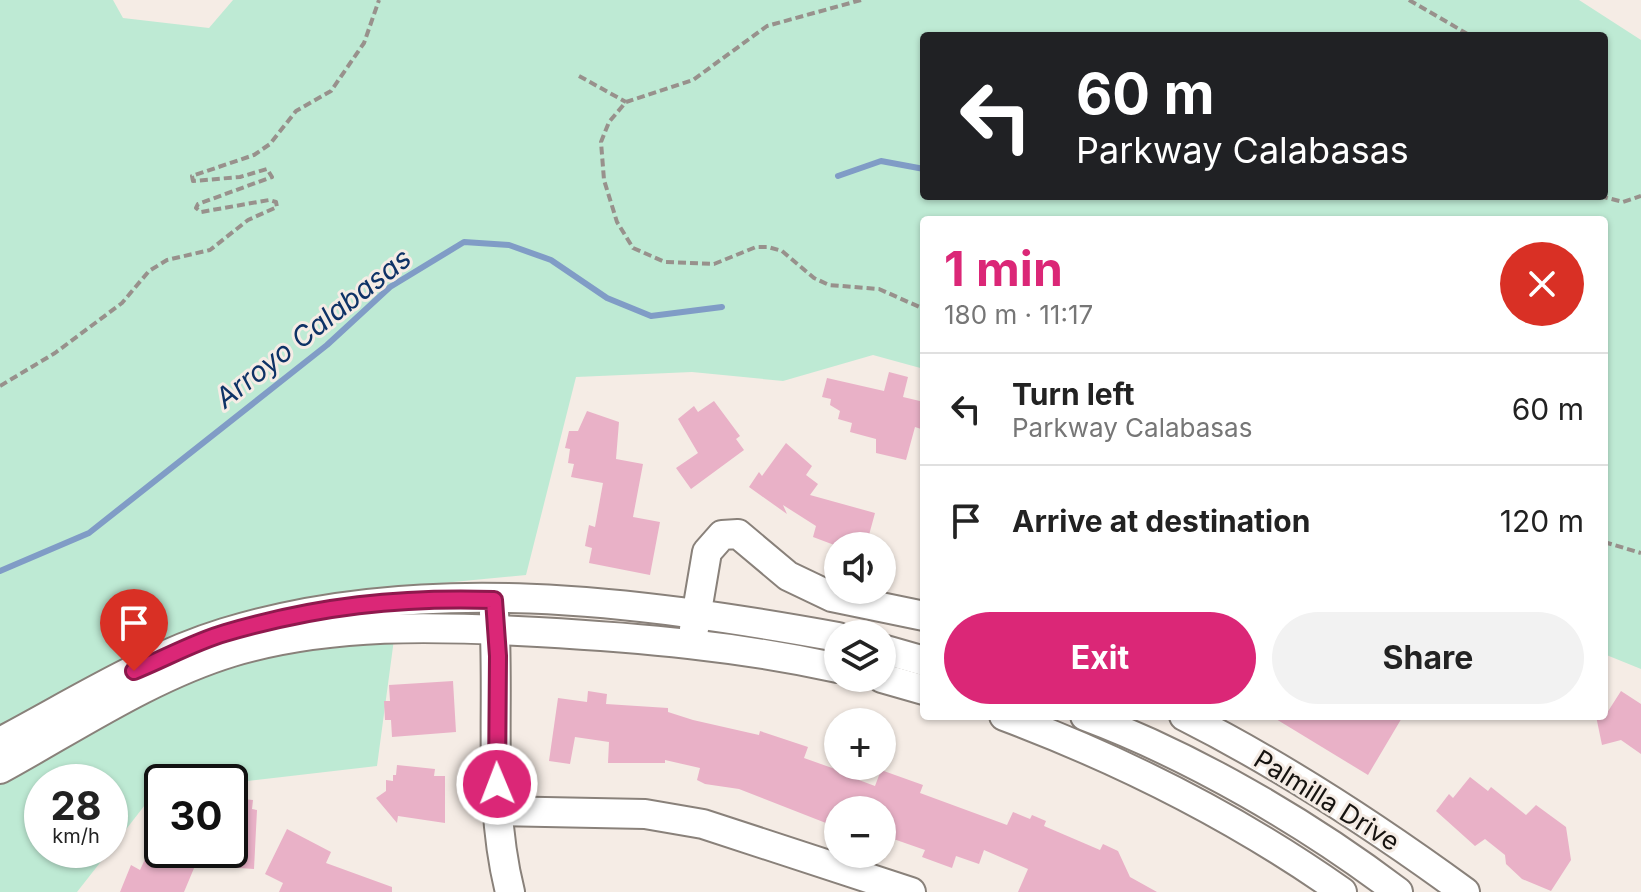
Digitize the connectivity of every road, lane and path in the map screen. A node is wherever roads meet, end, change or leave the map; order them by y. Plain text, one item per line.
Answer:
1 (379, 0) edge
2 (861, 0) edge
3 (1409, 0) edge
4 (1464, 32) edge
5 (579, 76) dead end
6 (626, 102) junction
7 (1641, 196) edge
8 (1608, 198) edge
9 (920, 307) edge
10 (0, 386) edge
11 (1608, 543) edge
12 (1641, 553) edge
13 (494, 600) junction
14 (697, 612) junction
15 (920, 615) edge
16 (495, 630) junction
17 (824, 635) edge
18 (692, 641) junction
19 (896, 653) edge
20 (920, 660) edge
21 (824, 665) edge
22 (896, 682) edge
23 (920, 689) edge
24 (1014, 720) edge
25 (1094, 720) edge
26 (1191, 720) edge
27 (0, 742) edge
28 (0, 769) edge
29 (498, 811) junction
30 (510, 892) edge
31 (911, 892) edge
32 (1342, 892) edge
33 (1398, 892) edge
34 (1465, 892) edge

1 - 10 path
2 - 6 path
3 - 4 path
5 - 6 path
6 - 9 path
7 - 8 path
11 - 12 path
13 - 14 street
13 - 16 street
13 - 27 street
14 - 15 street
14 - 17 street
14 - 18 street
16 - 18 street
16 - 28 street
16 - 29 street
18 - 21 street
19 - 20 street
22 - 23 street
24 - 32 street
25 - 33 street
26 - 34 street, Palmilla Drive
29 - 30 street
29 - 31 street

